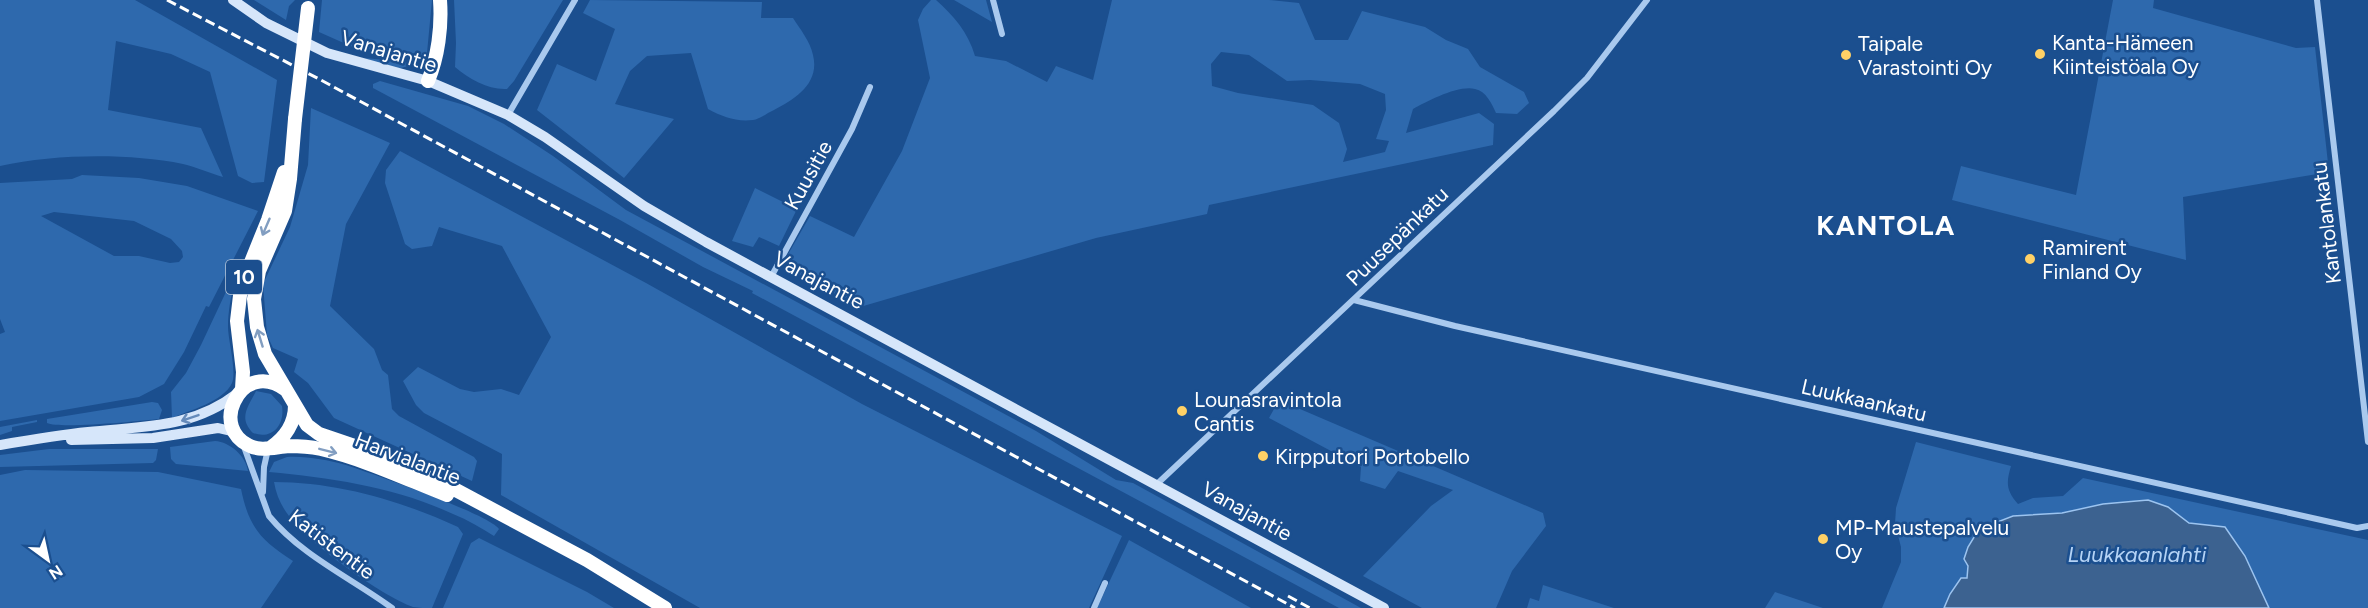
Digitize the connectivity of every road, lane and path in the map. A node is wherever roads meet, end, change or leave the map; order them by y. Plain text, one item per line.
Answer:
1 (233, 0) edge
2 (440, 0) edge
3 (574, 0) edge
4 (993, 0) edge
5 (1647, 0) edge
6 (2316, 0) edge
7 (308, 4) edge
8 (1002, 34) dead end
9 (428, 81) junction
10 (870, 87) dead end
11 (508, 115) junction
12 (292, 140) junction
13 (771, 277) junction
14 (1354, 300) junction
15 (2368, 368) edge
16 (2360, 369) junction
17 (241, 390) junction
18 (286, 390) junction
19 (295, 403) junction
20 (239, 439) junction
21 (22, 441) junction
22 (2368, 442) edge
23 (0, 444) edge
24 (270, 448) junction
25 (1157, 484) junction
26 (263, 499) junction
27 (526, 526) junction
28 (2368, 526) edge
29 (1105, 583) dead end
30 (392, 608) edge
31 (665, 608) edge
32 (1094, 608) edge
33 (1384, 608) edge

1 - 9 street, Vanajantie
2 - 9 highway
3 - 11 street
4 - 8 street
5 - 14 street, Puusepänkatu
6 - 16 street, Kantolankatu
7 - 12 highway, 10, bridge
9 - 11 street, Vanajantie
10 - 13 street, Kuusitie
11 - 13 street, Vanajantie
12 -> 17 highway, 10
18 -> 12 highway, 10
13 - 25 street, Vanajantie
14 - 25 street, Puusepänkatu
14 - 28 street, Luukkaankatu
15 - 16 street
16 - 22 street, Kantolankatu
17 - 18 highway
17 - 20 highway, 10
17 -> 21 street
18 - 19 highway, 10
19 - 24 highway
19 - 27 highway, Harvialantie / 10
20 - 21 street
20 - 24 highway, 10
20 - 26 street, Katistentie
21 - 23 street
24 - 26 street
24 -> 27 highway, Harvialantie / 10
25 - 33 street, Vanajantie
26 - 30 street, Katistentie
27 - 31 highway, Harvialantie / 10
29 - 32 street

